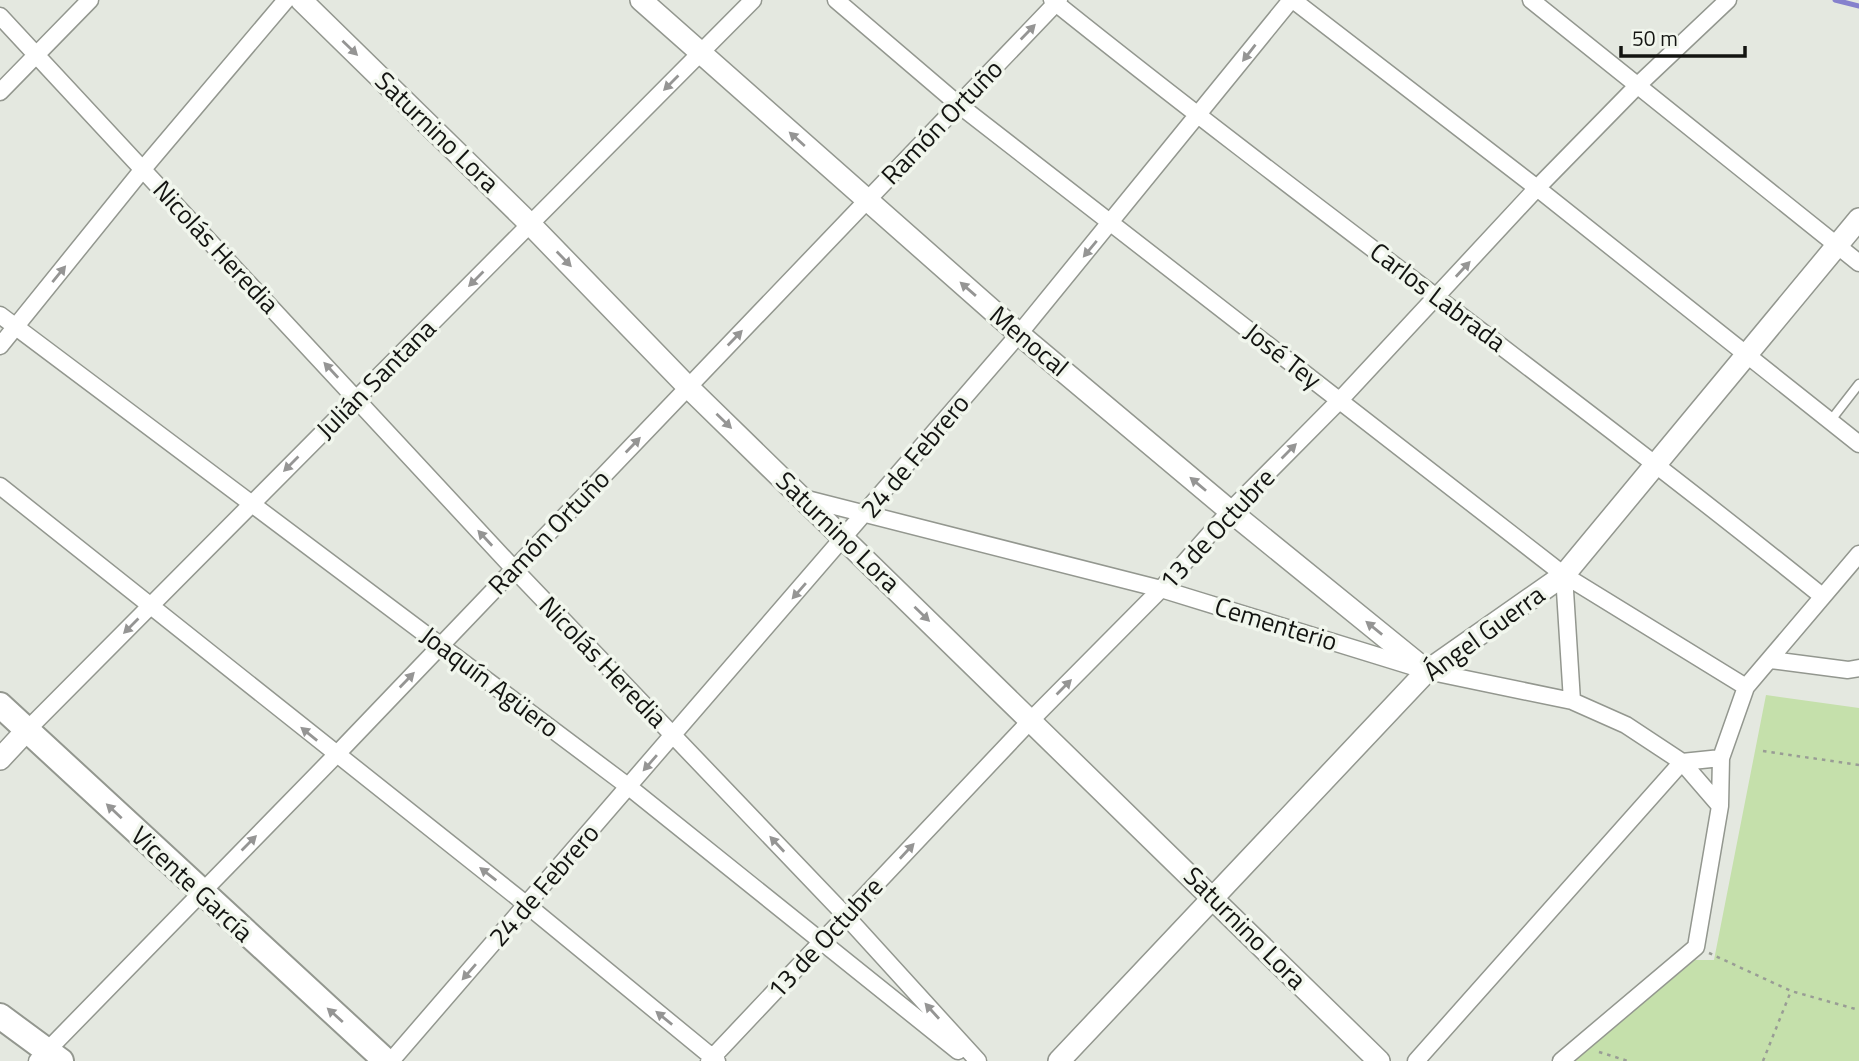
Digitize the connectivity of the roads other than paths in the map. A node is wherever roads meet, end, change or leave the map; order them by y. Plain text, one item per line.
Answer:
1 (90, 0) edge
2 (286, 0) edge
3 (301, 0) edge
4 (641, 0) edge
5 (753, 0) edge
6 (836, 0) edge
7 (1292, 0) edge
8 (1531, 0) edge
9 (1728, 0) edge
10 (1056, 1) edge
11 (0, 16) edge
12 (701, 53) junction
13 (37, 55) junction
14 (1637, 86) junction
15 (0, 92) edge
16 (959, 105) junction
17 (1199, 116) junction
18 (143, 169) junction
19 (1537, 188) junction
20 (866, 201) junction
21 (1859, 219) edge
22 (1111, 223) junction
23 (530, 224) junction
24 (1837, 246) junction
25 (1859, 263) edge
26 (1438, 297) junction
27 (0, 315) edge
28 (16, 327) junction
29 (1019, 334) junction
30 (0, 346) edge
31 (1748, 356) junction
32 (1859, 384) edge
33 (688, 387) junction
34 (357, 399) junction
35 (1340, 400) junction
36 (1831, 420) junction
37 (1859, 444) edge
38 (1657, 462) junction
39 (0, 486) edge
40 (803, 498) junction
41 (253, 503) junction
42 (1230, 511) junction
43 (868, 512) junction
44 (844, 539) junction
45 (1859, 554) edge
46 (514, 569) junction
47 (1564, 575) junction
48 (1161, 589) junction
49 (1822, 596) junction
50 (151, 606) junction
51 (441, 645) junction
52 (1771, 660) junction
53 (1859, 668) edge
54 (1427, 671) junction
55 (1746, 687) junction
56 (1572, 701) junction
57 (0, 705) edge
58 (1032, 719) junction
59 (27, 730) junction
60 (674, 735) junction
61 (336, 755) junction
62 (1721, 758) junction
63 (0, 759) edge
64 (1682, 762) junction
65 (629, 787) junction
66 (1720, 806) junction
67 (201, 892) junction
68 (1215, 898) junction
69 (527, 905) junction
70 (845, 915) junction
71 (822, 943) junction
72 (0, 1016) edge
73 (48, 1058) edge
74 (713, 1060) edge
75 (386, 1061) edge
76 (391, 1061) edge
77 (971, 1061) edge
78 (978, 1061) edge
79 (1059, 1061) edge
80 (1380, 1061) edge
81 (1416, 1061) edge
82 (1561, 1061) edge

1 - 13 street
2 - 18 street
3 -> 23 street, Saturnino Lora
4 - 12 street, Menocal
5 - 12 street, Julián Santana
6 - 16 street, José Tey
7 -> 17 street, 24 de Febrero
7 - 19 street
8 - 14 street
9 - 14 street, 13 de Octubre
16 -> 10 street, Ramón Ortuño
10 - 17 street, Carlos Labrada
11 - 13 street, Nicolás Heredia
20 -> 12 street, Menocal
12 -> 23 street, Julián Santana
13 - 15 street
13 - 18 street, Nicolás Heredia
14 - 19 street, 13 de Octubre
14 - 24 street
16 - 20 street, Ramón Ortuño
16 - 22 street, José Tey
17 - 22 street, 24 de Febrero
17 - 26 street, Carlos Labrada
28 -> 18 street
34 -> 18 street, Nicolás Heredia
26 -> 19 street, 13 de Octubre
19 - 31 street
29 -> 20 street, Menocal
33 -> 20 street, Ramón Ortuño
21 - 24 street, Ángel Guerra
22 -> 29 street, 24 de Febrero
22 - 35 street, José Tey
23 -> 33 street, Saturnino Lora
23 -> 34 street, Julián Santana
24 - 25 street
24 - 31 street, Ángel Guerra
26 - 35 street, 13 de Octubre
26 - 38 street, Carlos Labrada
27 - 28 street, Joaquín Agüero
28 - 30 street
28 - 41 street, Joaquín Agüero
42 -> 29 street, Menocal
29 - 43 street, 24 de Febrero
31 - 36 street
31 - 38 street, Ángel Guerra
32 - 36 lane
33 -> 40 street, Saturnino Lora
46 -> 33 street, Ramón Ortuño
34 -> 41 street, Julián Santana
46 -> 34 street, Nicolás Heredia
42 -> 35 street, 13 de Octubre
35 - 47 street, José Tey
36 - 37 street
38 - 47 street, Ángel Guerra
38 - 49 street, Carlos Labrada
39 - 50 street
40 - 43 street, Cementerio
40 - 44 street, Saturnino Lora
41 - 50 street, Julián Santana
41 - 51 street, Joaquín Agüero
42 - 48 street, 13 de Octubre
54 -> 42 street, Menocal
43 - 44 street, 24 de Febrero
43 - 48 street, Cementerio
44 -> 58 street, Saturnino Lora
44 -> 60 street, 24 de Febrero
45 - 49 street
46 - 51 street, Ramón Ortuño
46 - 60 street, Nicolás Heredia
47 - 54 street, Ángel Guerra
47 - 55 street, José Tey
47 - 56 street
48 - 54 street, Cementerio
58 -> 48 street, 13 de Octubre
49 - 52 street
50 -> 59 street, Julián Santana
61 -> 50 street
61 -> 51 street, Ramón Ortuño
51 - 65 street, Joaquín Agüero
52 - 53 street
52 - 55 street
54 - 56 street, Cementerio
54 - 68 street, Ángel Guerra
55 - 62 street
56 - 64 street, Cementerio
57 - 59 main road, Vicente García
58 - 68 street, Saturnino Lora
70 -> 58 street, 13 de Octubre
59 - 63 street, Julián Santana
67 -> 59 main road, Vicente García
60 -> 65 street, 24 de Febrero
70 -> 60 street, Nicolás Heredia
67 -> 61 street, Ramón Ortuño
69 -> 61 street
62 - 64 street
62 - 66 street
64 - 66 street, Cementerio
64 - 81 street
65 - 69 street, 24 de Febrero
65 - 71 street, Joaquín Agüero
66 - 82 street
67 - 73 street, Ramón Ortuño
75 -> 67 main road, Vicente García
68 - 79 street, Ángel Guerra
68 - 80 street, Saturnino Lora
74 -> 69 street
69 -> 76 street, 24 de Febrero
70 - 71 street, 13 de Octubre
78 -> 70 street, Nicolás Heredia
71 - 74 street, 13 de Octubre
71 - 77 street, Joaquín Agüero
72 - 73 main road

